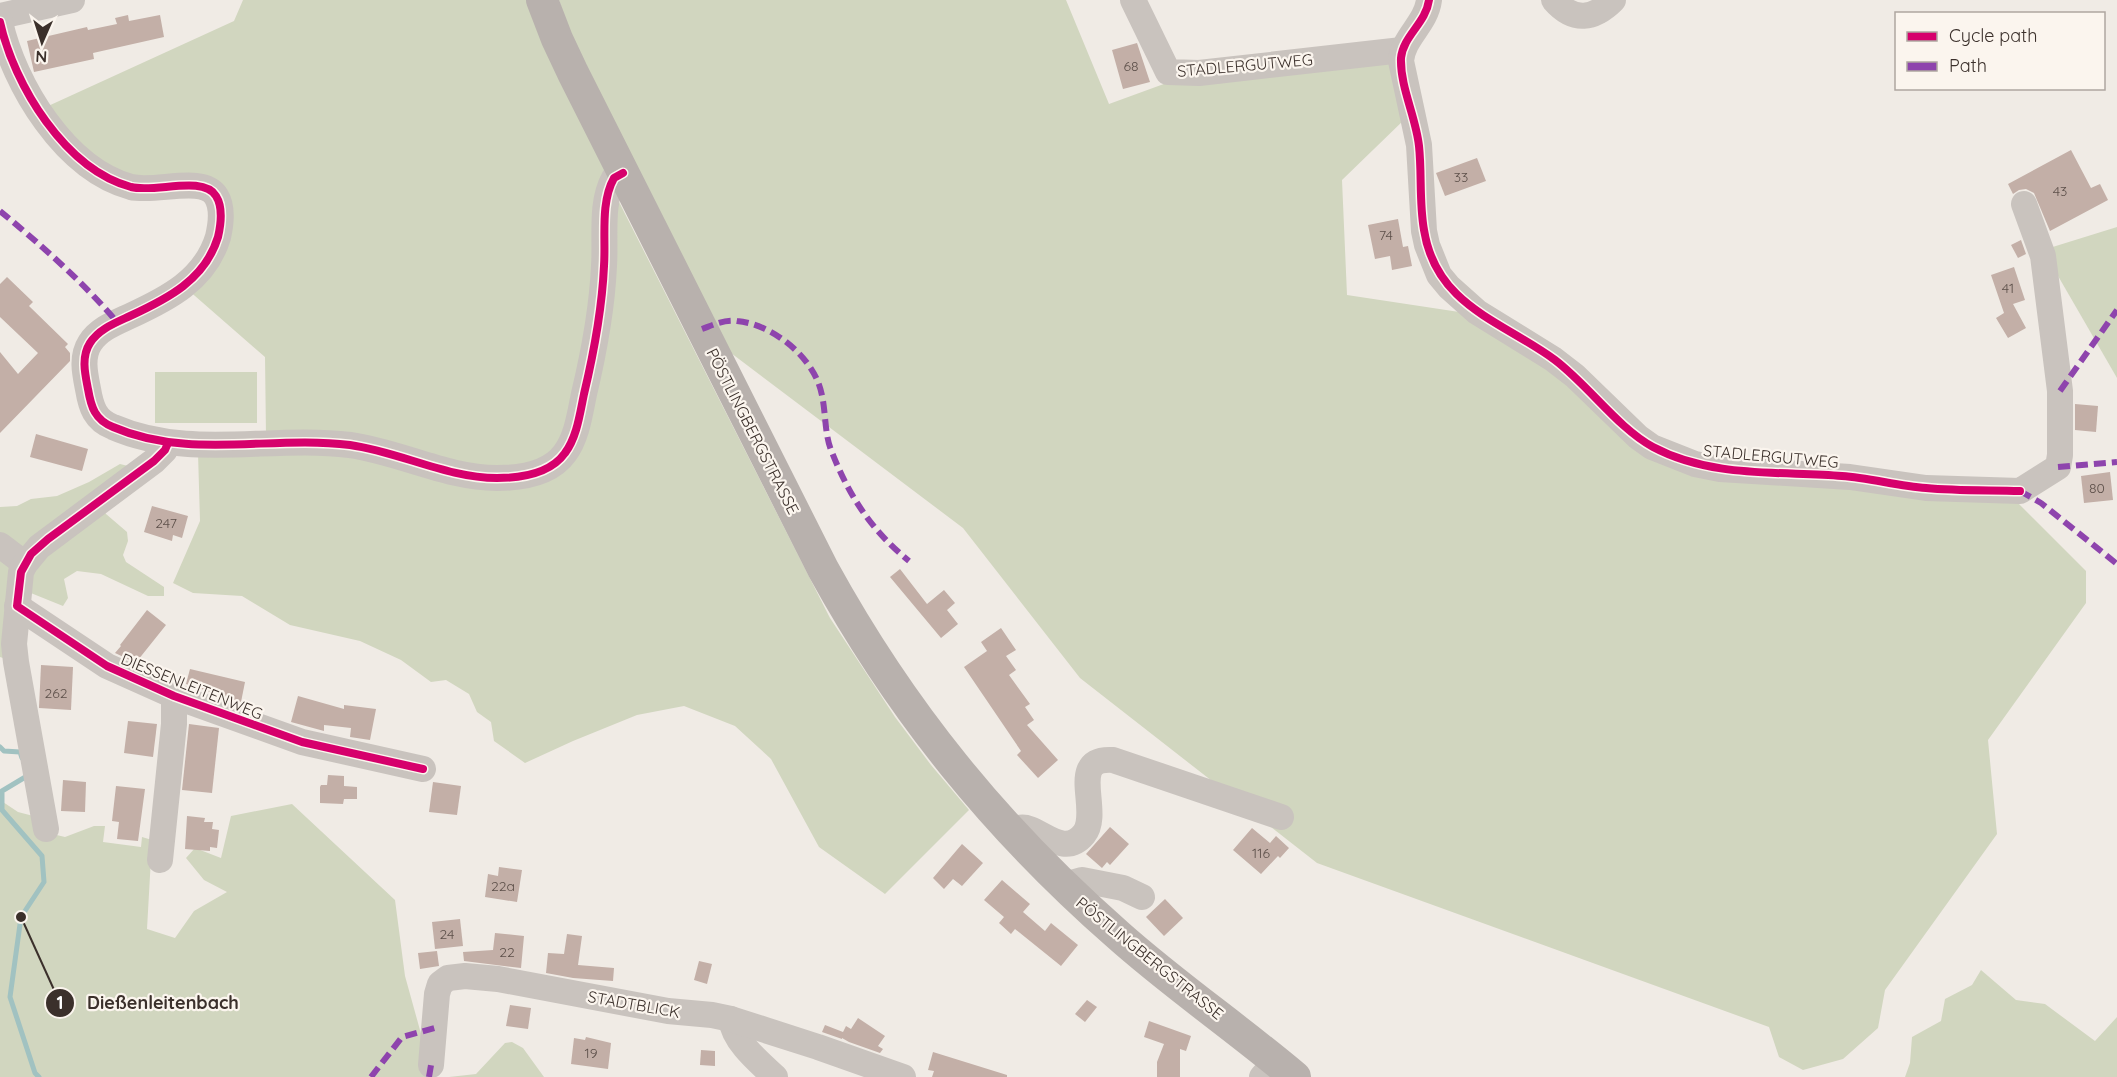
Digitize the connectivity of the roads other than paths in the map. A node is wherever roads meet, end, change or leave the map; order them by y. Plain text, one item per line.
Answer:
1 (72, 0) edge
2 (542, 0) edge
3 (1133, 0) edge
4 (1429, 0) edge
5 (1554, 0) edge
6 (1613, 0) edge
7 (0, 16) edge
8 (0, 22) edge
9 (1402, 50) junction
10 (623, 173) junction
11 (2024, 204) dead end
12 (168, 443) junction
13 (0, 545) edge
14 (25, 564) junction
15 (17, 606) junction
16 (8, 664) edge
17 (174, 696) junction
18 (423, 769) dead end
19 (1281, 817) dead end
20 (46, 829) dead end
21 (1011, 833) junction
22 (159, 860) dead end
23 (1064, 885) junction
24 (1142, 897) dead end
25 (731, 1019) junction
26 (431, 1065) dead end
27 (1276, 1071) edge
28 (775, 1077) edge
29 (903, 1077) edge

1 - 7 street
2 - 10 main road, PÖSTLINGBERGSTRASSE
3 - 9 street, STADLERGUTWEG
4 - 9 street
5 - 6 street
8 - 12 street
9 - 11 street, STADLERGUTWEG
10 - 12 street
10 - 21 main road, PÖSTLINGBERGSTRASSE
12 - 14 street
13 - 14 street
14 - 15 street
15 - 16 street
15 - 17 street, DIESSENLEITENWEG
16 - 20 street
17 - 18 street, DIESSENLEITENWEG
17 - 22 street, DIESSENLEITENWEG
19 - 21 street
21 - 23 main road, PÖSTLINGBERGSTRASSE
23 - 24 street
23 - 27 main road, PÖSTLINGBERGSTRASSE
25 - 26 street, STADTBLICK
25 - 28 street
25 - 29 street, STADTBLICK

